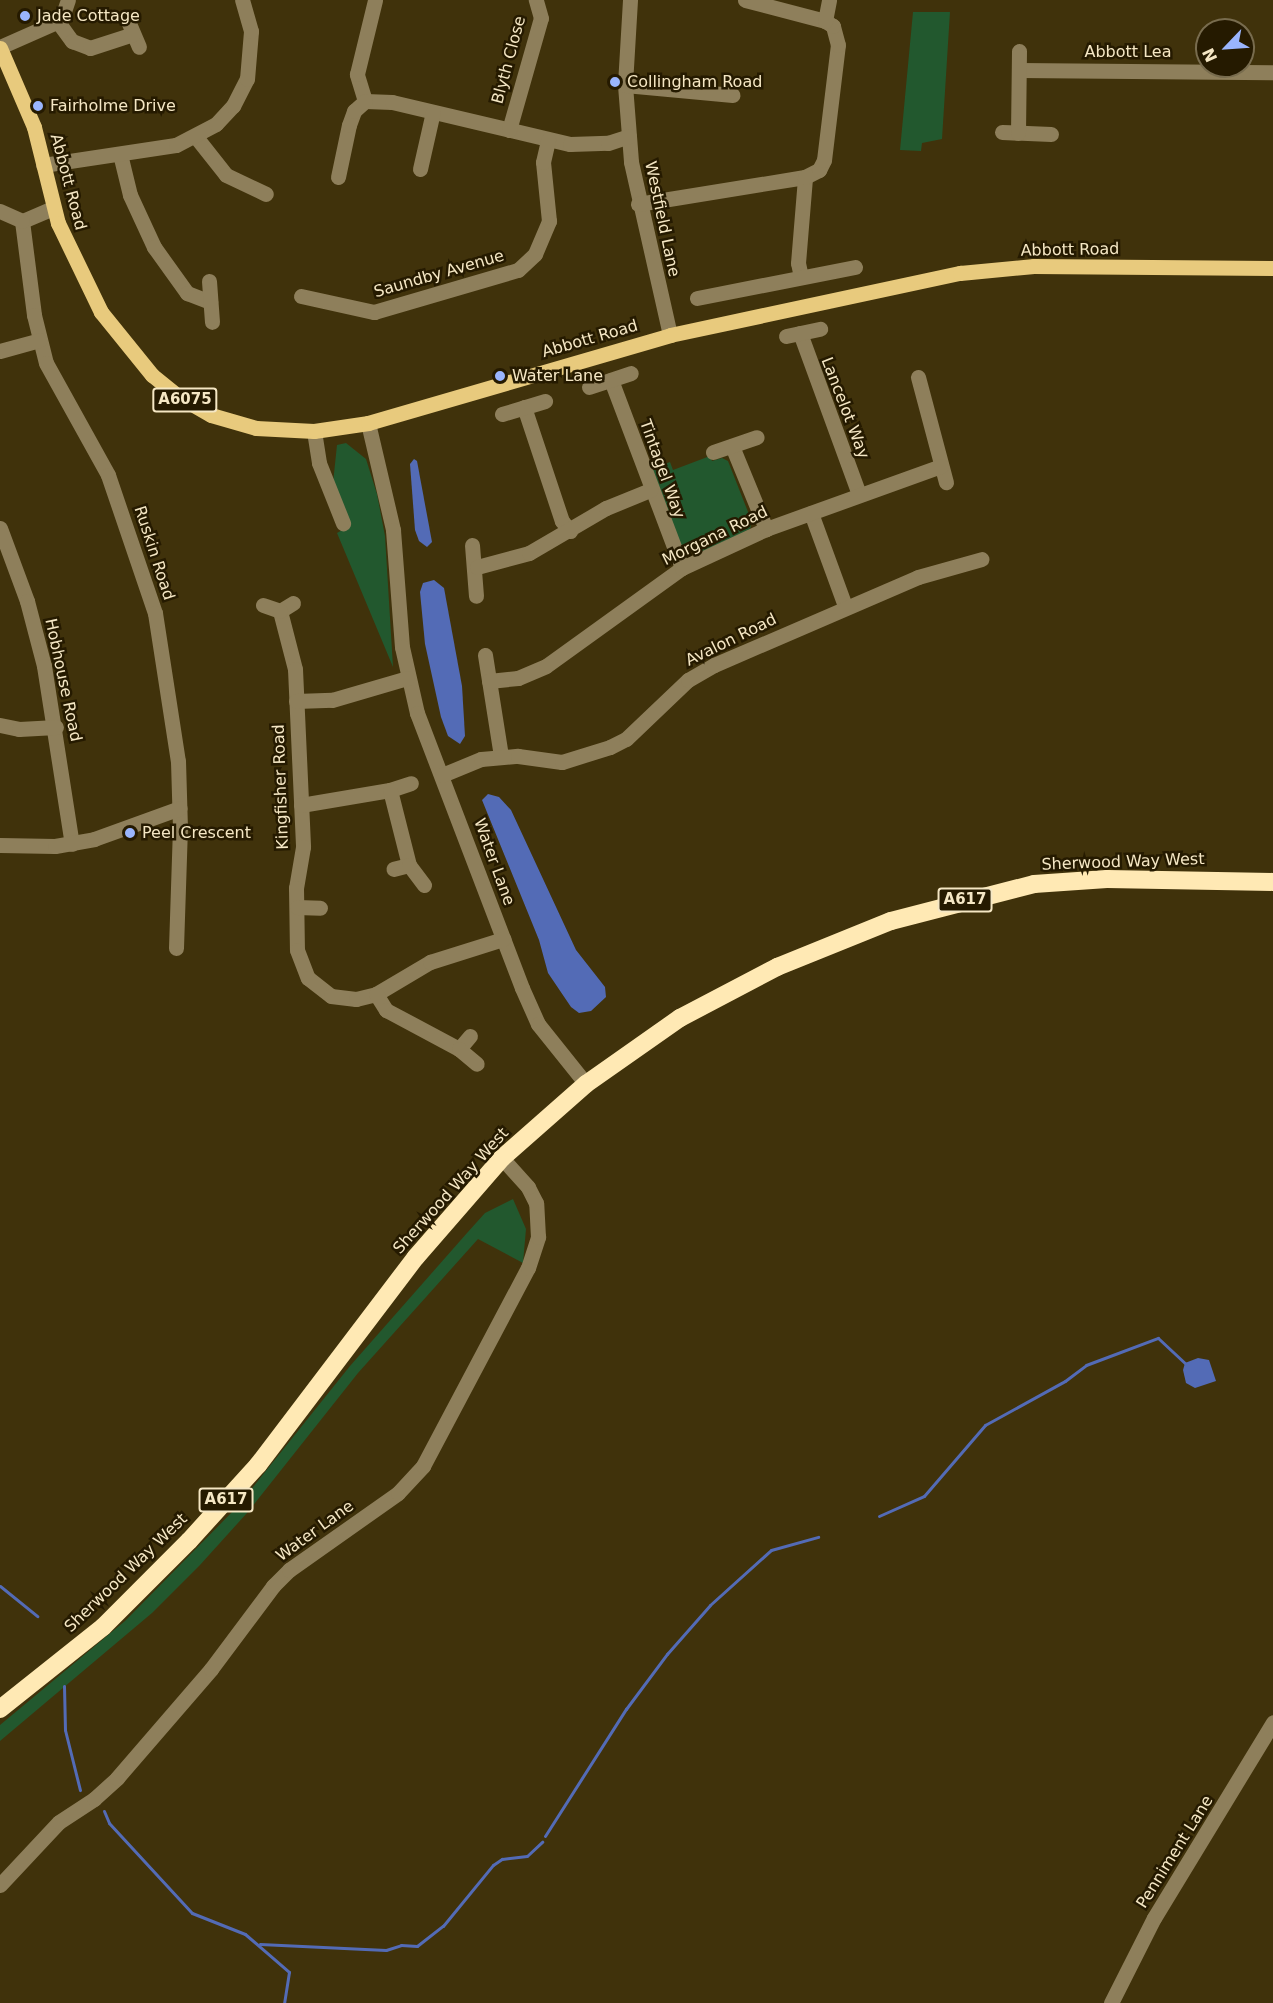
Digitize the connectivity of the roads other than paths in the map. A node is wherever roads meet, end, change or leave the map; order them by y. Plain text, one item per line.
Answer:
1 (68, 0) edge
2 (242, 0) edge
3 (375, 0) edge
4 (536, 0) edge
5 (630, 0) edge
6 (745, 0) edge
7 (829, 0) edge
8 (825, 21) junction
9 (58, 22) junction
10 (133, 34) dead end
11 (0, 48) edge
12 (1019, 51) dead end
13 (1019, 70) junction
14 (1273, 72) edge
15 (625, 85) junction
16 (733, 95) dead end
17 (365, 101) junction
18 (433, 112) junction
19 (509, 130) junction
20 (1002, 132) dead end
21 (1018, 132) junction
22 (1051, 134) dead end
23 (629, 136) junction
24 (196, 138) junction
25 (548, 140) junction
26 (120, 154) junction
27 (43, 165) junction
28 (420, 169) dead end
29 (338, 177) dead end
30 (805, 177) junction
31 (266, 194) dead end
32 (638, 204) junction
33 (53, 208) junction
34 (0, 211) edge
35 (22, 221) junction
36 (855, 267) dead end
37 (1273, 268) edge
38 (801, 278) junction
39 (209, 281) dead end
40 (301, 296) dead end
41 (697, 298) dead end
42 (210, 302) junction
43 (212, 322) dead end
44 (820, 329) dead end
45 (670, 335) junction
46 (40, 340) junction
47 (0, 351) edge
48 (631, 373) dead end
49 (918, 377) dead end
50 (611, 380) junction
51 (589, 387) dead end
52 (545, 401) dead end
53 (524, 407) junction
54 (502, 414) dead end
55 (368, 423) junction
56 (314, 431) junction
57 (757, 437) dead end
58 (732, 446) junction
59 (713, 452) dead end
60 (941, 466) junction
61 (946, 482) dead end
62 (650, 490) junction
63 (859, 495) junction
64 (811, 513) junction
65 (343, 523) dead end
66 (0, 528) edge
67 (766, 529) junction
68 (570, 531) junction
69 (472, 545) dead end
70 (982, 559) dead end
71 (477, 567) junction
72 (682, 568) junction
73 (476, 596) dead end
74 (263, 605) dead end
75 (845, 606) junction
76 (485, 655) dead end
77 (407, 678) junction
78 (489, 681) junction
79 (296, 701) junction
80 (0, 725) edge
81 (56, 727) junction
82 (501, 756) junction
83 (442, 775) junction
84 (411, 783) dead end
85 (390, 790) junction
86 (301, 804) junction
87 (180, 808) junction
88 (72, 844) junction
89 (0, 845) edge
90 (409, 865) junction
91 (393, 868) dead end
92 (1273, 882) edge
93 (424, 885) dead end
94 (297, 907) junction
95 (320, 908) dead end
96 (503, 939) junction
97 (176, 948) dead end
98 (376, 994) junction
99 (470, 1036) dead end
100 (459, 1049) junction
101 (477, 1064) dead end
102 (586, 1084) junction
103 (502, 1158) junction
104 (0, 1709) edge
105 (1273, 1722) edge
106 (0, 1885) edge
107 (1111, 2003) edge

1 - 9 street
2 - 24 street
3 - 17 street
4 - 19 street, Blyth Close
5 - 15 street, Westfield Lane
6 - 8 street
7 - 8 street
8 - 30 street
9 - 10 street
9 - 11 street
11 - 27 main road, Abbott Road / A6075
12 - 13 street
13 - 14 street, Abbott Lea
13 - 21 street
15 - 16 street
15 - 23 street, Westfield Lane
17 - 18 street
17 - 29 street
18 - 19 street
18 - 28 street
19 - 25 street
20 - 21 street
21 - 22 street
23 - 25 street
23 - 32 street, Westfield Lane
24 - 26 street
24 - 31 street
25 - 40 street, Saundby Avenue
26 - 27 street
26 - 42 street
27 - 33 main road, Abbott Road / A6075
30 - 32 street
30 - 38 street
32 - 45 street, Westfield Lane
33 - 35 street
33 - 56 main road, Abbott Road / A6075
34 - 35 street
35 - 46 street, Ruskin Road
36 - 38 street
37 - 45 main road, Abbott Road
38 - 41 street
39 - 42 street
42 - 43 street
44 - 63 street, Lancelot Way
45 - 55 main road, Abbott Road / A6075
46 - 47 street
46 - 87 street, Ruskin Road
48 - 50 street
49 - 60 street
50 - 51 street
50 - 62 street, Tintagel Way
52 - 53 street
53 - 54 street
53 - 68 street
55 - 56 main road, Abbott Road / A6075
55 - 77 street, Water Lane
56 - 65 street
57 - 58 street
58 - 59 street
58 - 67 street
60 - 61 street
60 - 63 street, Morgana Road
62 - 68 street
62 - 72 street, Tintagel Way
63 - 64 street, Morgana Road
64 - 67 street, Morgana Road
64 - 75 street
66 - 81 street, Hobhouse Road
67 - 72 street, Morgana Road
68 - 71 street
69 - 71 street
70 - 75 street, Avalon Road
71 - 73 street
72 - 78 street, Morgana Road
74 - 79 street, Kingfisher Road
75 - 82 street, Avalon Road
76 - 78 street
77 - 79 street, Kingfisher Road
77 - 83 street, Water Lane
78 - 82 street
79 - 86 street, Kingfisher Road
80 - 81 street
81 - 88 street, Hobhouse Road
82 - 83 street, Avalon Road
83 - 96 street, Water Lane
84 - 85 street
85 - 86 street
85 - 90 street
86 - 94 street, Kingfisher Road
87 - 88 street
87 - 97 street, Ruskin Road
88 - 89 street
90 - 91 street
90 - 93 street
92 - 102 highway, Sherwood Way West / A617
94 - 95 street
94 - 98 street, Kingfisher Road
96 - 98 street, Kingfisher Road
96 - 102 street, Water Lane
98 - 100 street
99 - 100 street
100 - 101 street
102 - 103 highway, Sherwood Way West / A617
103 - 104 highway, Sherwood Way West / A617
103 - 106 street, Water Lane
105 - 107 street, Penniment Lane

